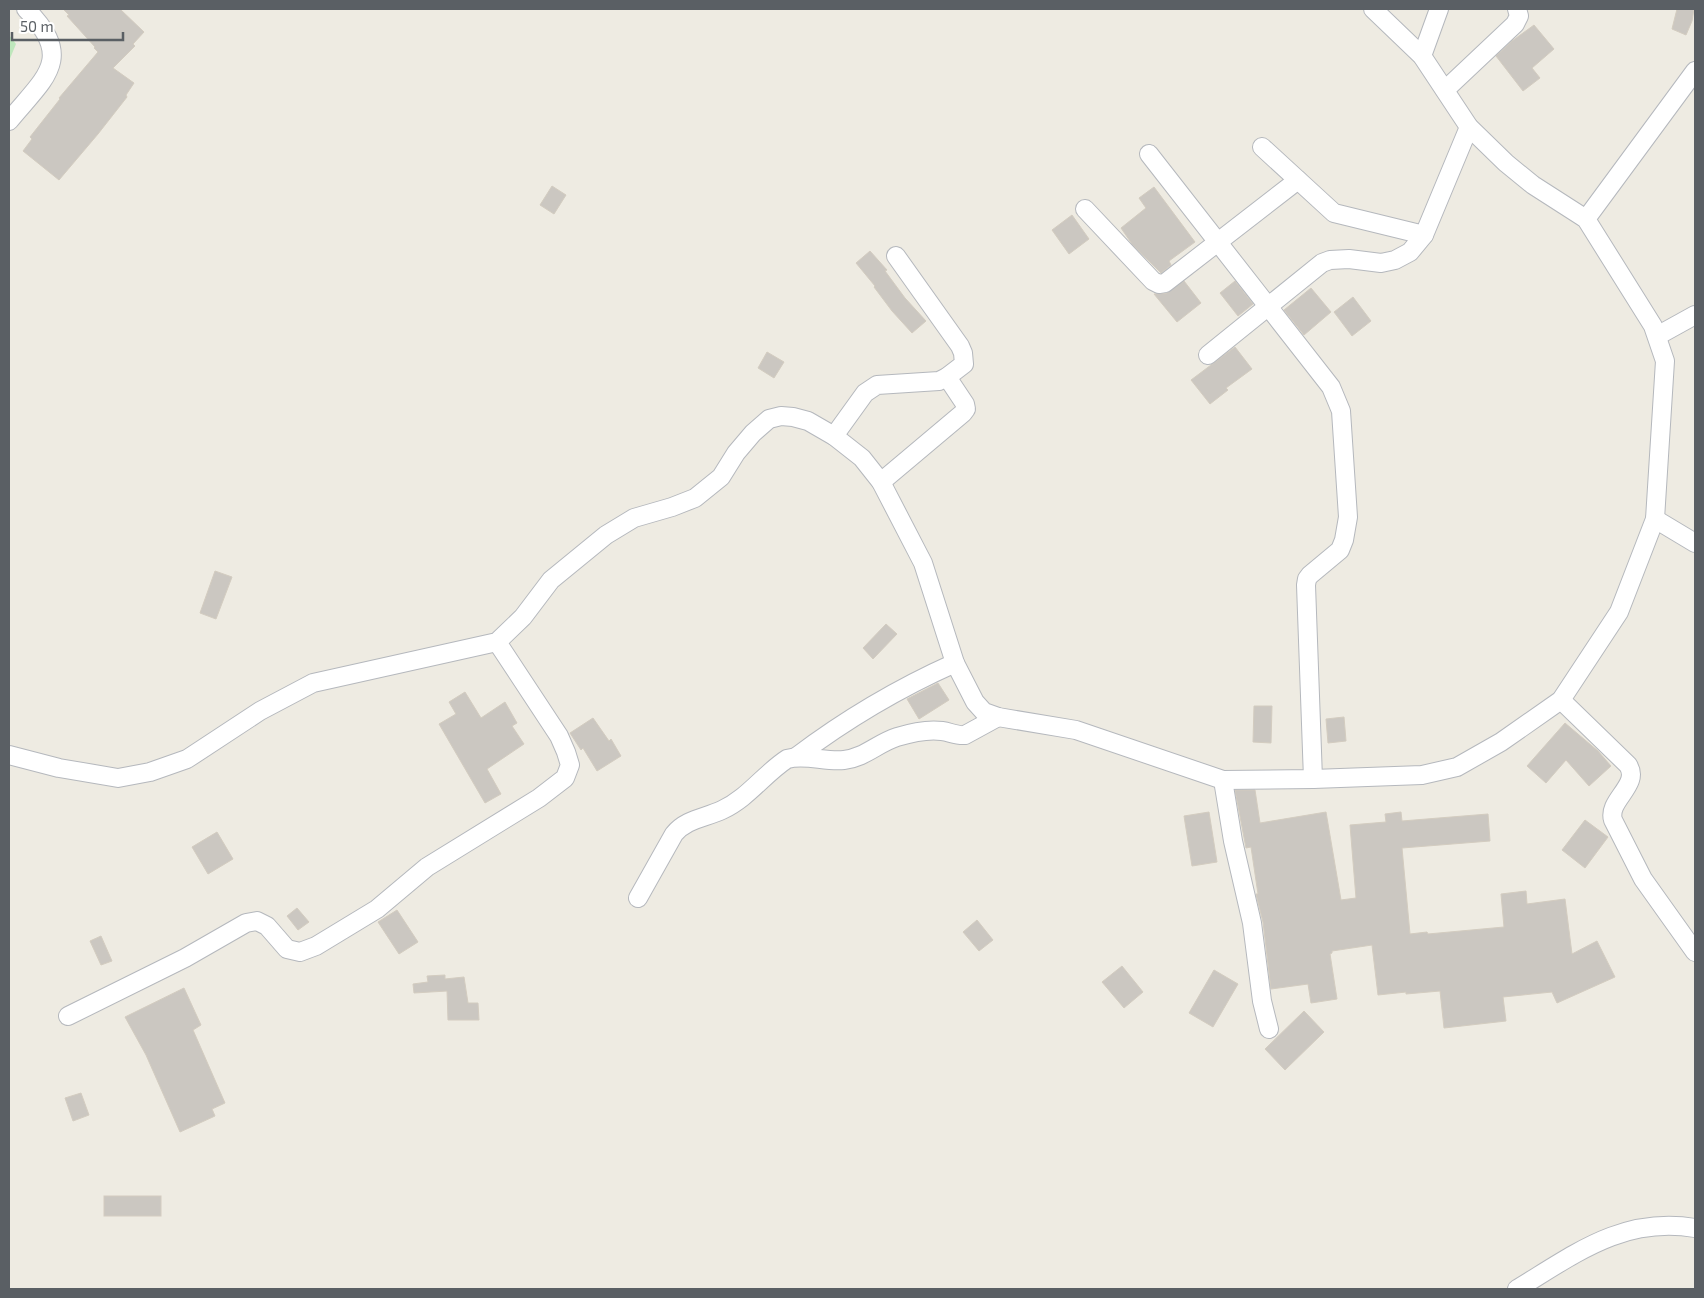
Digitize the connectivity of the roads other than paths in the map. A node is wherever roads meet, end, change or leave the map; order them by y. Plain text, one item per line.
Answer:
1 (26, 9) edge
2 (1373, 9) edge
3 (1439, 9) edge
4 (1517, 9) edge
5 (1422, 56) junction
6 (1692, 83) edge
7 (1445, 90) junction
8 (9, 122) edge
9 (1469, 127) junction
10 (1262, 147) dead end
11 (1148, 154) dead end
12 (1298, 180) junction
13 (1085, 209) dead end
14 (1586, 219) junction
15 (1424, 235) junction
16 (1217, 242) junction
17 (896, 256) dead end
18 (1268, 306) junction
19 (1695, 315) edge
20 (1657, 336) junction
21 (1208, 355) dead end
22 (947, 377) junction
23 (834, 436) junction
24 (880, 482) junction
25 (1656, 519) junction
26 (1695, 544) edge
27 (497, 642) junction
28 (955, 663) junction
29 (1561, 700) junction
30 (998, 717) junction
31 (9, 755) edge
32 (796, 757) junction
33 (1312, 779) junction
34 (1223, 780) junction
35 (638, 898) dead end
36 (1695, 952) edge
37 (68, 1016) dead end
38 (1269, 1029) dead end
39 (1695, 1228) edge
40 (1517, 1289) edge

1 - 8 street
2 - 5 street
3 - 5 street
4 - 7 street
5 - 7 street
6 - 14 street
7 - 9 street
9 - 14 street
9 - 15 street
10 - 12 street
11 - 16 street
12 - 15 street
12 - 16 street
13 - 16 street
14 - 20 street
15 - 18 street
16 - 18 street
17 - 22 street
18 - 21 street
18 - 33 street
19 - 20 street
20 - 25 street
22 - 23 street
22 - 24 street
23 - 24 street
23 - 27 street
24 - 28 street
25 - 26 street
25 - 29 street
27 - 31 street
27 - 37 street
28 - 30 street
28 - 32 street
29 - 33 street
29 - 36 street
30 - 32 street
30 - 34 street
32 - 35 street
33 - 34 street
34 - 38 street
39 - 40 street

